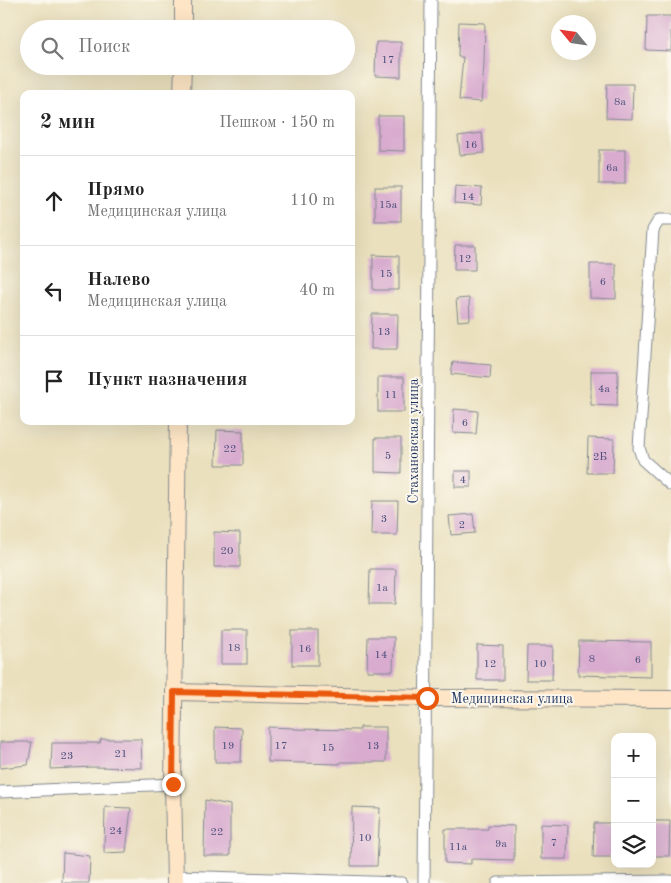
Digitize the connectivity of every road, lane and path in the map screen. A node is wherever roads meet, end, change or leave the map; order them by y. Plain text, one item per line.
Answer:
1 (184, 0) edge
2 (431, 0) edge
3 (183, 20) edge
4 (183, 75) edge
5 (182, 90) edge
6 (671, 220) edge
7 (178, 425) edge
8 (671, 485) edge
9 (174, 692) junction
10 (427, 698) junction
11 (671, 699) edge
12 (173, 784) junction
13 (0, 792) edge
14 (175, 880) edge
15 (671, 881) edge
16 (402, 883) edge
17 (424, 883) edge
18 (498, 883) edge

1 - 3 street
2 - 10 street, Стахановская улица
4 - 5 street
6 - 8 street
7 - 9 street
9 - 10 street, Медицинская улица
9 - 12 street
10 - 11 street, Медицинская улица
10 - 17 street, Стахановская улица
12 - 13 street
12 - 14 street
14 - 16 street
15 - 18 street

